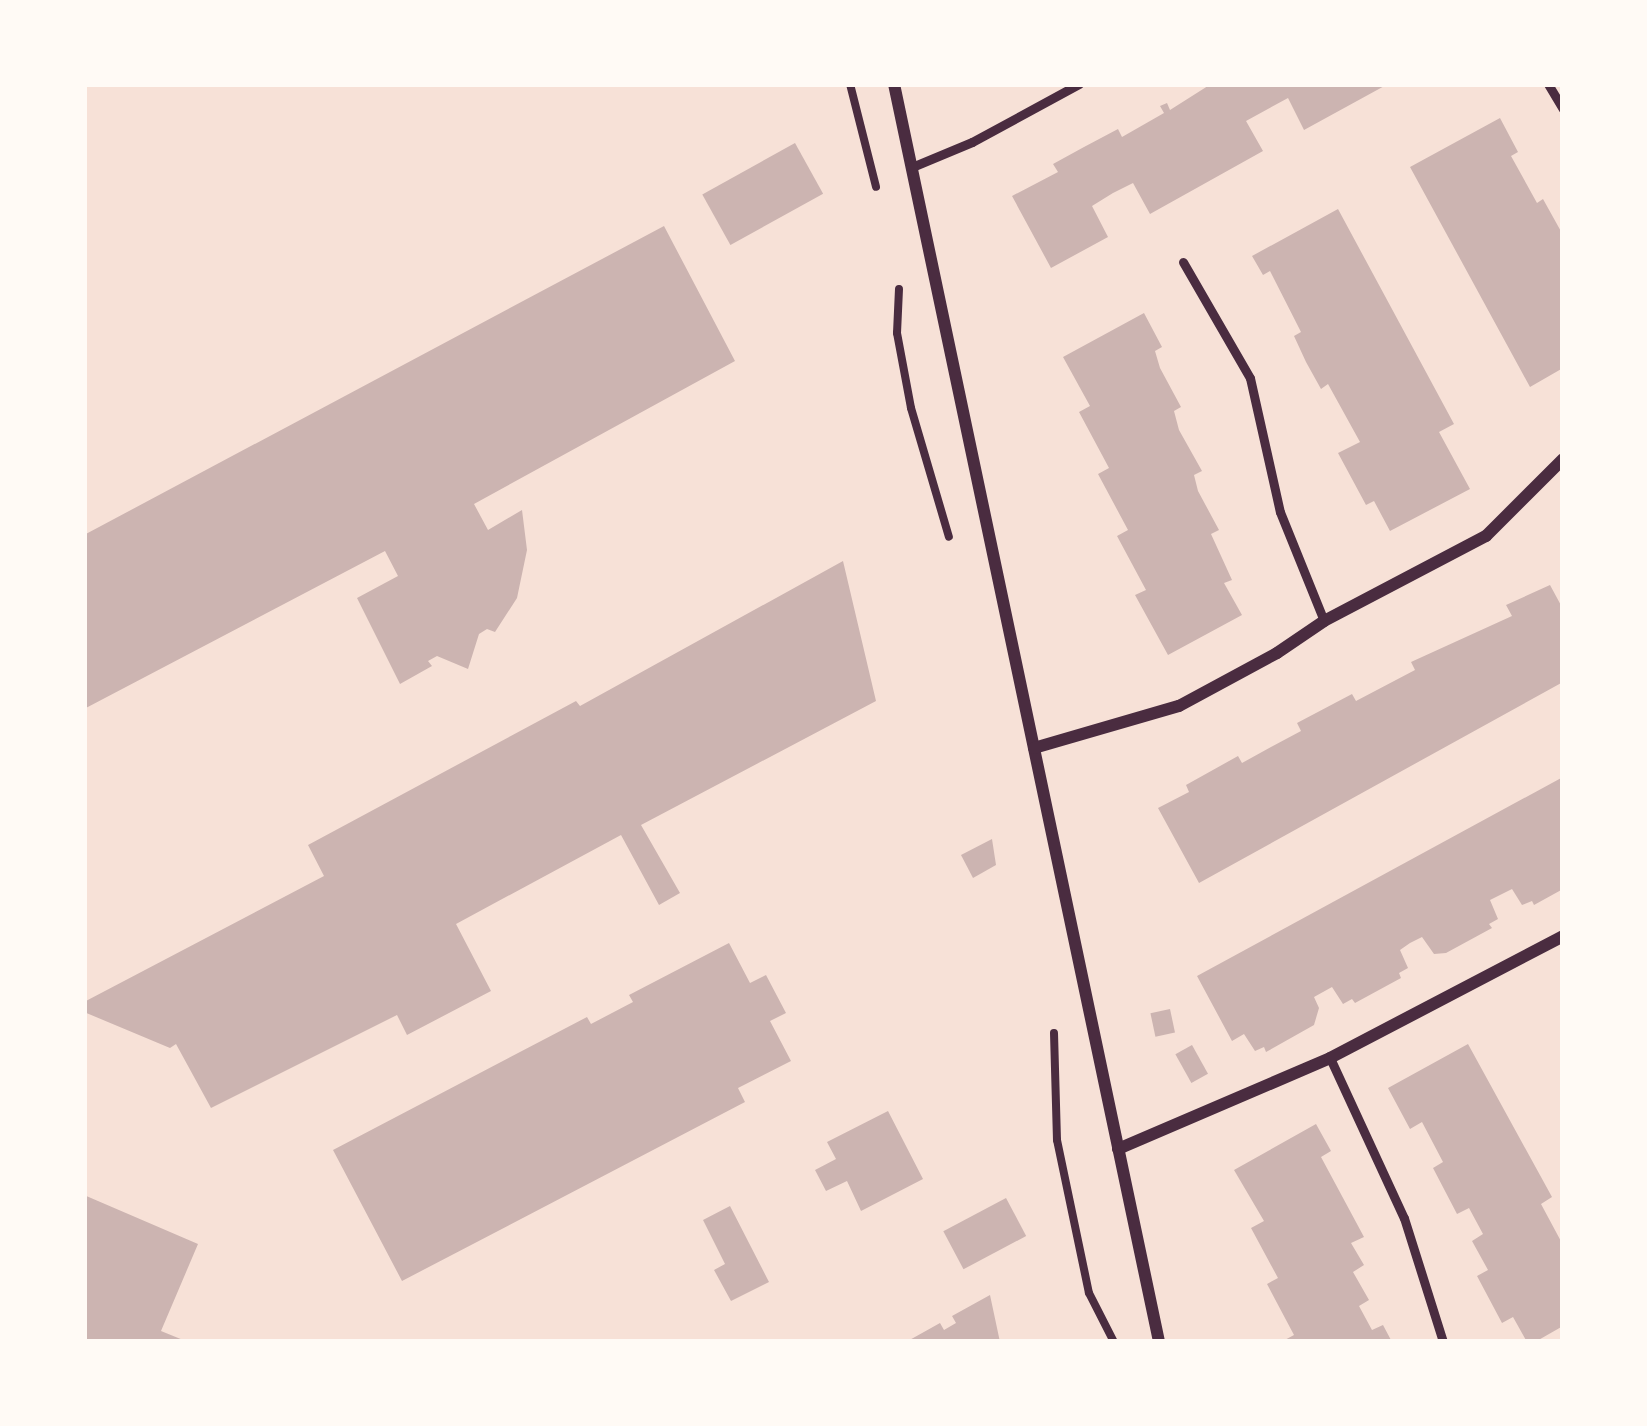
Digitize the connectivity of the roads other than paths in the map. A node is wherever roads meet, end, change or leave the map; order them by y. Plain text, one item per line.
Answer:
1 (894, 84) edge
2 (1078, 84) edge
3 (1547, 84) edge
4 (1563, 110) edge
5 (912, 167) junction
6 (1183, 262) dead end
7 (1563, 459) edge
8 (1324, 621) junction
9 (1034, 748) junction
10 (1563, 935) edge
11 (1330, 1058) junction
12 (1118, 1149) junction
13 (1160, 1342) edge
14 (1443, 1342) edge

1 - 5 street
2 - 5 lane
3 - 4 lane
5 - 9 street
6 - 8 lane
7 - 8 street
8 - 9 street
9 - 12 street
10 - 11 street
11 - 12 street
11 - 14 lane
12 - 13 street

